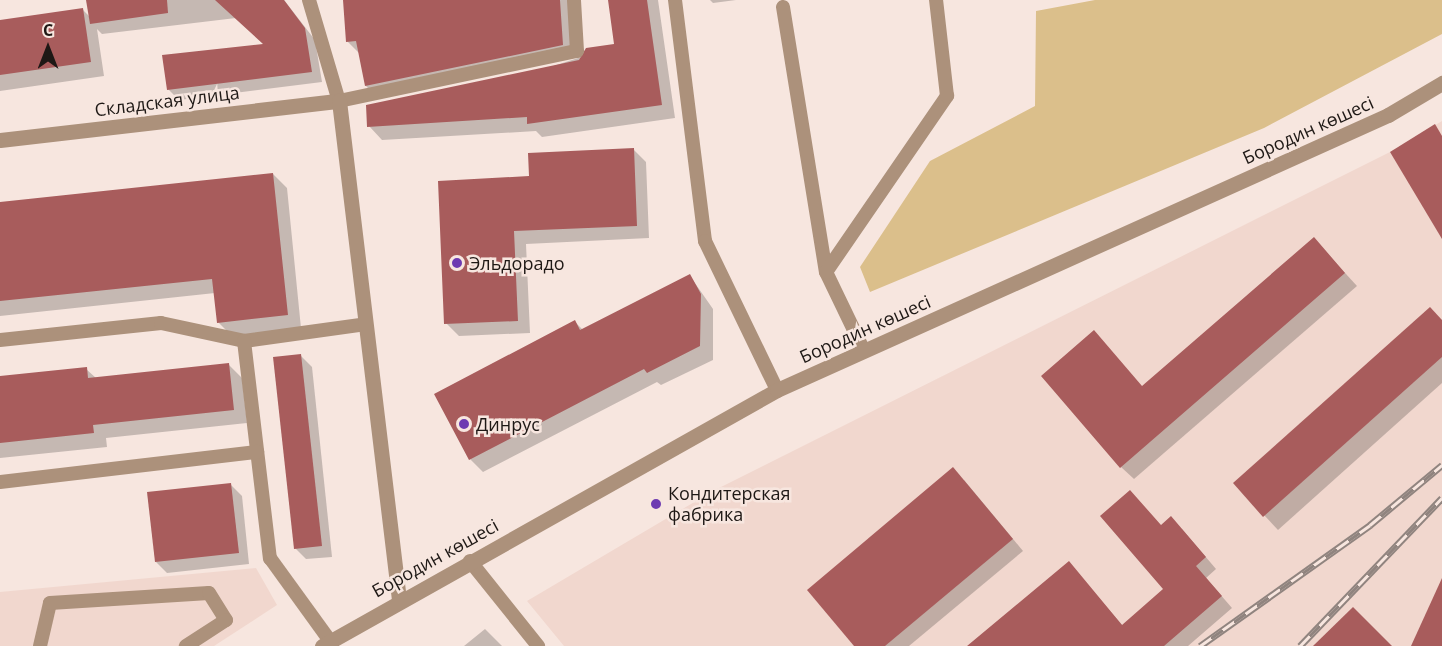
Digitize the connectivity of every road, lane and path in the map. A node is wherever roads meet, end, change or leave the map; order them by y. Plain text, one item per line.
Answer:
1 (309, 0) edge
2 (574, 0) edge
3 (675, 0) edge
4 (936, 0) edge
5 (783, 7) dead end
6 (1442, 83) edge
7 (339, 101) junction
8 (0, 140) edge
9 (826, 272) junction
10 (366, 324) junction
11 (0, 340) edge
12 (244, 341) junction
13 (864, 351) junction
14 (777, 390) junction
15 (257, 452) junction
16 (0, 482) edge
17 (470, 561) junction
18 (399, 600) junction
19 (326, 644) edge
20 (40, 646) edge
21 (186, 646) edge
22 (538, 646) edge

1 - 7 lane
2 - 7 lane
3 - 14 lane
4 - 9 lane
5 - 9 lane
6 - 13 street, Бородин көшесі
7 - 8 street, Складская улица
7 - 10 street
9 - 13 lane
10 - 12 lane
10 - 18 street
11 - 12 lane
12 - 15 lane
13 - 14 street, Бородин көшесі
14 - 17 street, Бородин көшесі
15 - 16 lane
15 - 19 lane
17 - 18 street, Бородин көшесі
17 - 22 lane
18 - 19 street, Бородин көшесі
20 - 21 lane

